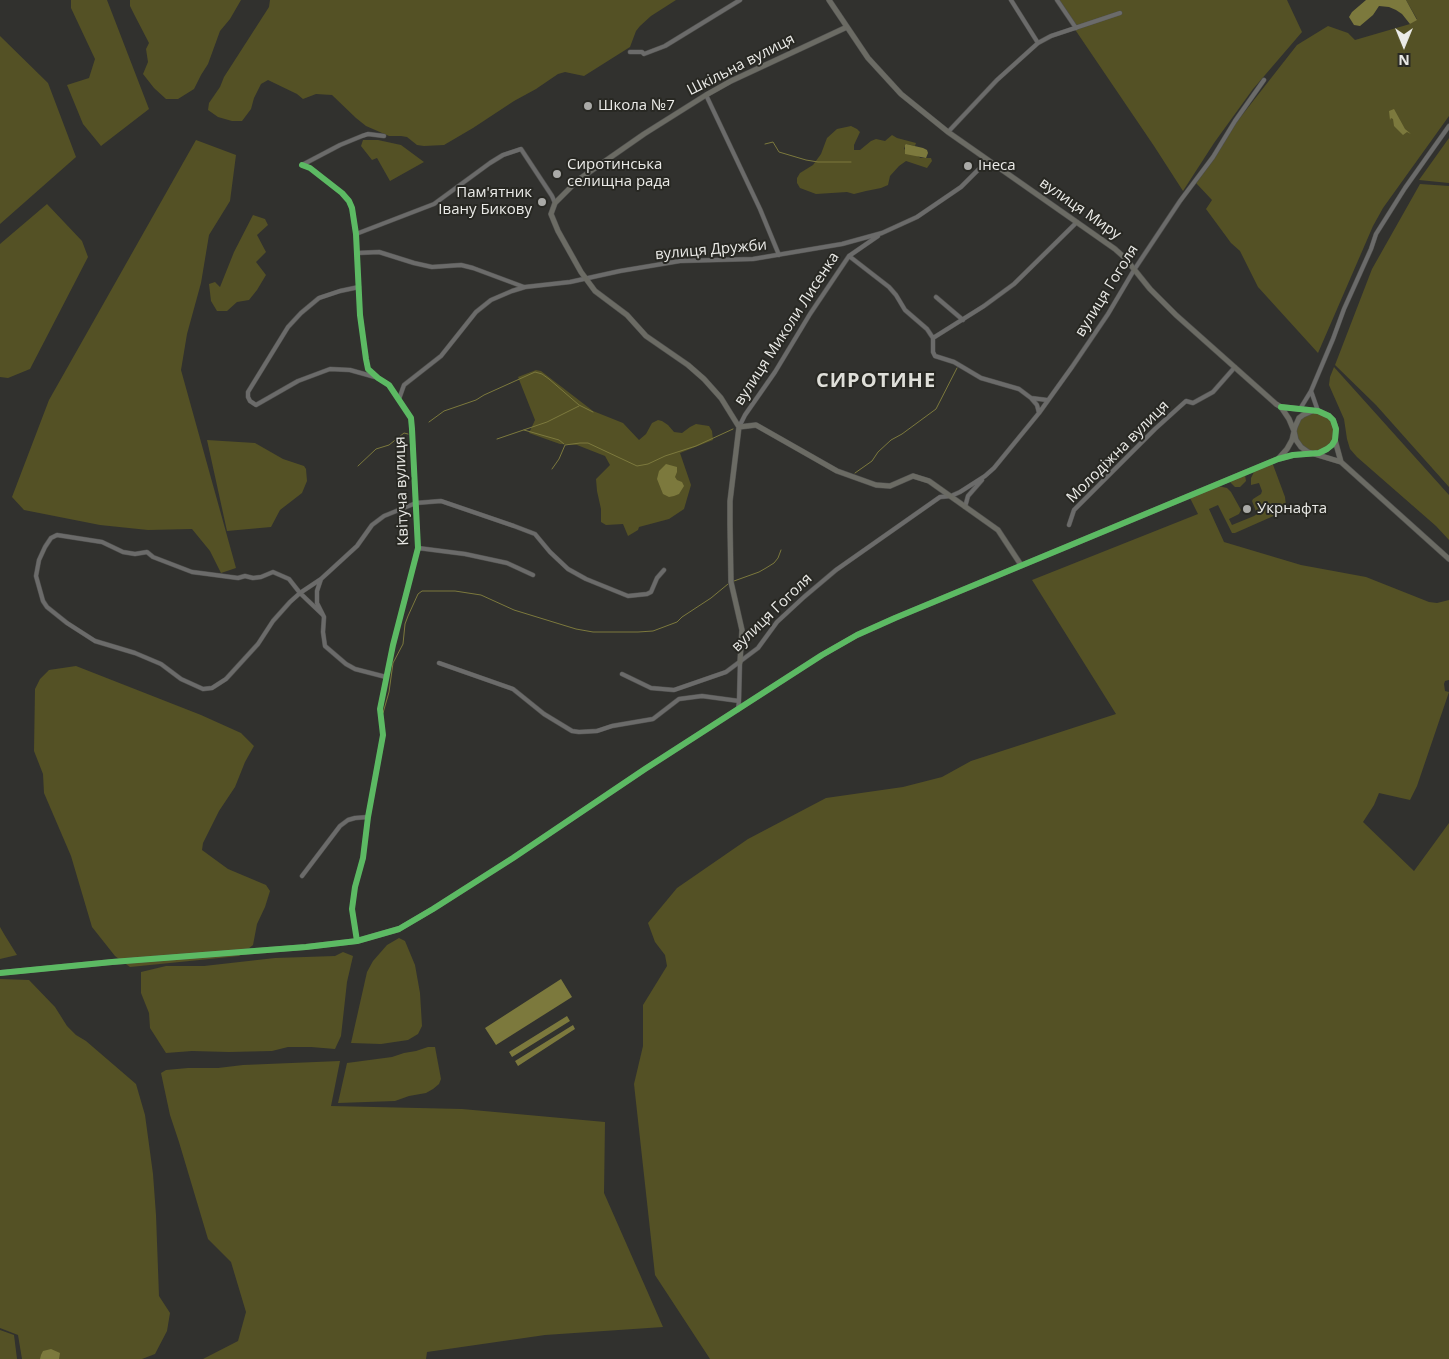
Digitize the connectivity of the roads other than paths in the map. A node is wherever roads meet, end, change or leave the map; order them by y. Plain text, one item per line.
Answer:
1 (740, 0) edge
2 (828, 0) edge
3 (1011, 0) edge
4 (1057, 0) edge
5 (1120, 13) dead end
6 (847, 27) junction
7 (1076, 28) junction
8 (1038, 43) junction
9 (630, 52) dead end
10 (1264, 80) dead end
11 (706, 95) junction
12 (1448, 127) edge
13 (948, 132) junction
14 (384, 136) dead end
15 (988, 160) junction
16 (555, 203) junction
17 (1077, 222) junction
18 (882, 233) junction
19 (356, 234) junction
20 (357, 253) junction
21 (778, 255) junction
22 (849, 256) junction
23 (1134, 270) junction
24 (586, 278) junction
25 (359, 287) junction
26 (524, 287) junction
27 (936, 296) dead end
28 (963, 320) junction
29 (933, 338) junction
30 (1235, 367) junction
31 (377, 377) junction
32 (1311, 391) junction
33 (1031, 398) junction
34 (399, 399) junction
35 (1047, 400) junction
36 (1280, 407) junction
37 (1300, 409) junction
38 (1315, 411) junction
39 (1039, 413) junction
40 (1296, 423) junction
41 (739, 427) junction
42 (1294, 431) junction
43 (1335, 440) junction
44 (1314, 453) junction
45 (1278, 459) junction
46 (1341, 462) junction
47 (985, 476) junction
48 (951, 496) junction
49 (416, 503) junction
50 (965, 506) junction
51 (1069, 525) dead end
52 (418, 548) junction
53 (1449, 559) edge
54 (1021, 566) junction
55 (664, 570) dead end
56 (533, 575) dead end
57 (321, 579) junction
58 (300, 593) junction
59 (322, 614) junction
60 (740, 662) junction
61 (439, 663) dead end
62 (622, 674) dead end
63 (386, 678) junction
64 (739, 701) junction
65 (738, 710) junction
66 (368, 817) junction
67 (302, 876) dead end
68 (357, 941) junction
69 (0, 973) edge

1 - 9 street
2 - 6 street
3 - 8 street
4 - 7 street
5 - 7 street
6 - 11 street, Шкільна вулиця
6 - 13 street, вулиця Миру
7 - 8 street
8 - 13 street
10 - 23 street, вулиця Гоголя
11 - 16 street, Шкільна вулиця
11 - 21 street
12 - 32 street
13 - 15 street, вулиця Миру
14 - 19 street, Квітуча вулиця
15 - 17 street, вулиця Миру
15 - 18 street, вулиця Дружби
16 - 19 street
16 - 24 street
17 - 23 street, вулиця Миру
17 - 28 street
18 - 21 street, вулиця Дружби
18 - 22 street, вулиця Миколи Лисенка
19 - 20 street, Квітуча вулиця
20 - 25 street, Квітуча вулиця
20 - 26 street
21 - 24 street, вулиця Дружби
22 - 29 street
22 - 41 street, вулиця Миколи Лисенка
23 - 30 street, вулиця Миру
23 - 35 street, вулиця Гоголя
24 - 26 street, вулиця Дружби
24 - 41 street
25 - 31 street, Квітуча вулиця
25 - 31 street
26 - 34 street, вулиця Дружби
27 - 28 street
28 - 29 street
29 - 33 street
30 - 36 street, вулиця Миру
30 - 51 street, Молодіжна вулиця
31 - 34 street, Квітуча вулиця
32 - 37 street
32 - 38 street
33 - 35 street
33 - 39 street
34 - 49 street, Квітуча вулиця
35 - 39 street, вулиця Гоголя
36 - 37 street
36 - 42 street, вулиця Миру
37 - 38 street
37 - 40 street
38 - 40 street
38 - 43 street
39 - 47 street, вулиця Гоголя
40 - 42 street
41 - 48 street, вулиця Миколи Лисенка
41 - 60 street
42 - 44 street
42 - 45 street
43 - 44 street
43 - 46 street
44 - 45 street
44 - 46 street
45 - 54 street
46 - 53 street
47 - 48 street, вулиця Гоголя
47 - 50 street
48 - 50 street
48 - 60 street, вулиця Гоголя
49 - 52 street, Квітуча вулиця
49 - 55 street
49 - 57 street, Квітуча вулиця
50 - 54 street
52 - 56 street
52 - 63 street, Квітуча вулиця
54 - 65 street
57 - 58 street, Квітуча вулиця
57 - 59 street
58 - 58 street, Квітуча вулиця
58 - 59 street
59 - 63 street
60 - 62 street, вулиця Гоголя
60 - 64 street
61 - 64 street
63 - 66 street, Квітуча вулиця
64 - 65 street
65 - 68 street
66 - 67 street
66 - 68 street, Квітуча вулиця
68 - 69 street

